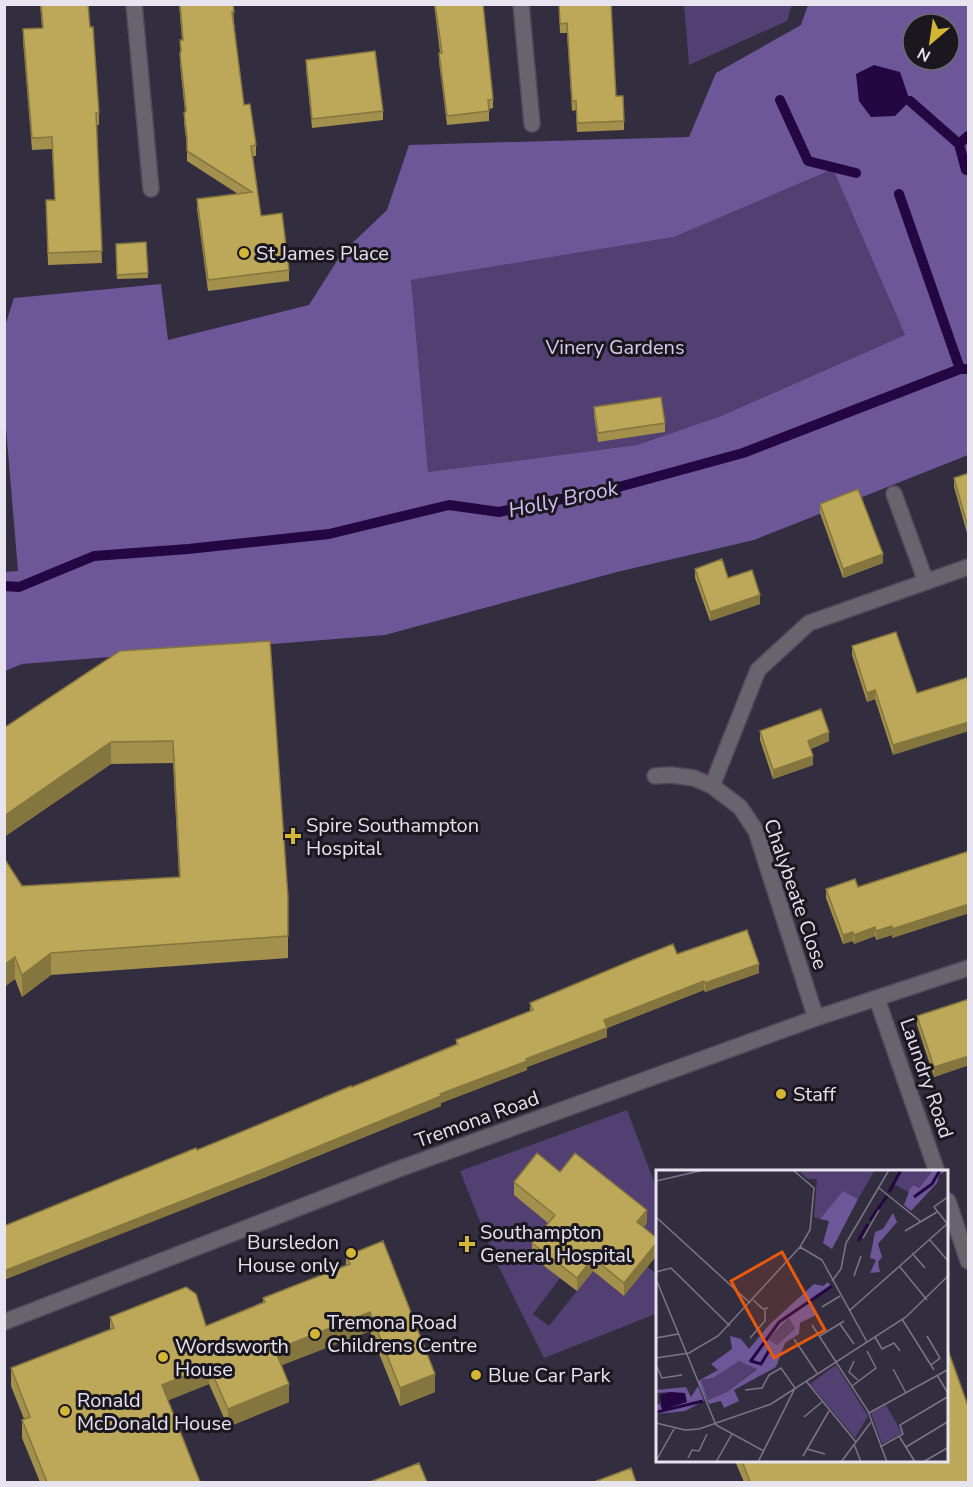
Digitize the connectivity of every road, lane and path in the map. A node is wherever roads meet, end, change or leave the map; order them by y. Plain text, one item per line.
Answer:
1 (134, 4) edge
2 (521, 4) edge
3 (532, 124) dead end
4 (152, 189) dead end
5 (894, 494) dead end
6 (969, 567) edge
7 (926, 582) junction
8 (655, 776) dead end
9 (712, 786) junction
10 (969, 968) edge
11 (877, 999) junction
12 (816, 1018) junction
13 (936, 1170) edge
14 (949, 1204) edge
15 (969, 1261) edge
16 (4, 1322) edge

1 - 4 street
2 - 3 street
5 - 7 street
6 - 7 street
7 - 9 street
8 - 9 street, Chalybeate Close
9 - 12 street, Chalybeate Close
10 - 11 street, Tremona Road
11 - 12 street, Tremona Road
11 - 13 street, Laundry Road
12 - 16 street, Tremona Road
14 - 15 street

